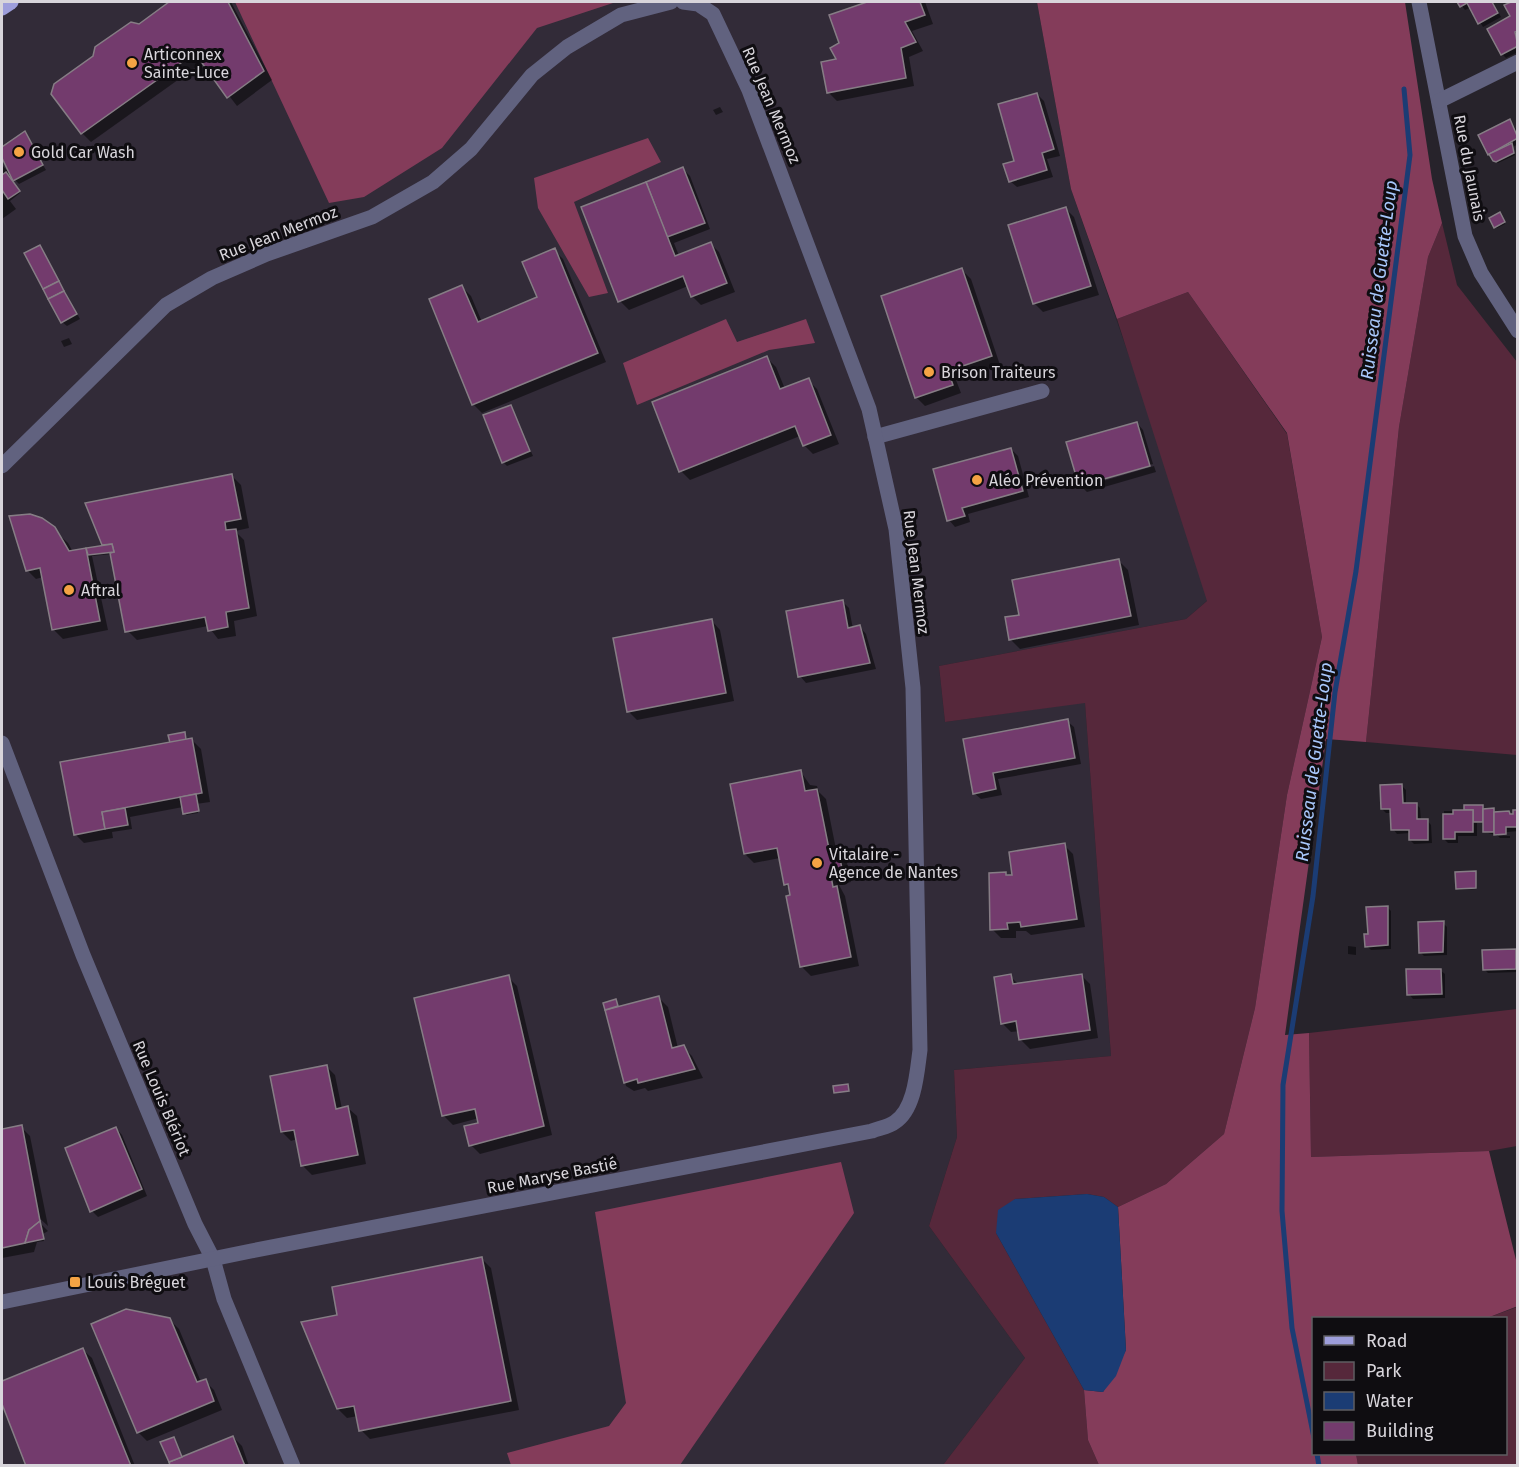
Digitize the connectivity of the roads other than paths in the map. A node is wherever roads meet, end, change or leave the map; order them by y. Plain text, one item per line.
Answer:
1 (10, 2) edge
2 (671, 2) edge
3 (683, 2) edge
4 (1419, 2) edge
5 (2, 8) edge
6 (1518, 62) edge
7 (1438, 101) junction
8 (1516, 327) edge
9 (1042, 391) dead end
10 (875, 437) junction
11 (2, 466) edge
12 (2, 743) edge
13 (896, 1122) joint
14 (213, 1259) junction
15 (2, 1302) edge
16 (293, 1466) edge

1 - 5 main road
2 - 11 street, Rue Jean Mermoz
3 - 10 street, Rue Jean Mermoz
4 - 7 street, Rue du Jaunais
6 - 7 street
7 - 8 street, Rue du Jaunais
9 - 10 street
10 - 13 street, Rue Jean Mermoz
12 - 14 street, Rue Louis Blériot
13 - 14 street, Rue Maryse Bastié
14 - 15 street, Rue Maryse Bastié
14 - 16 street, Rue Louis Blériot

